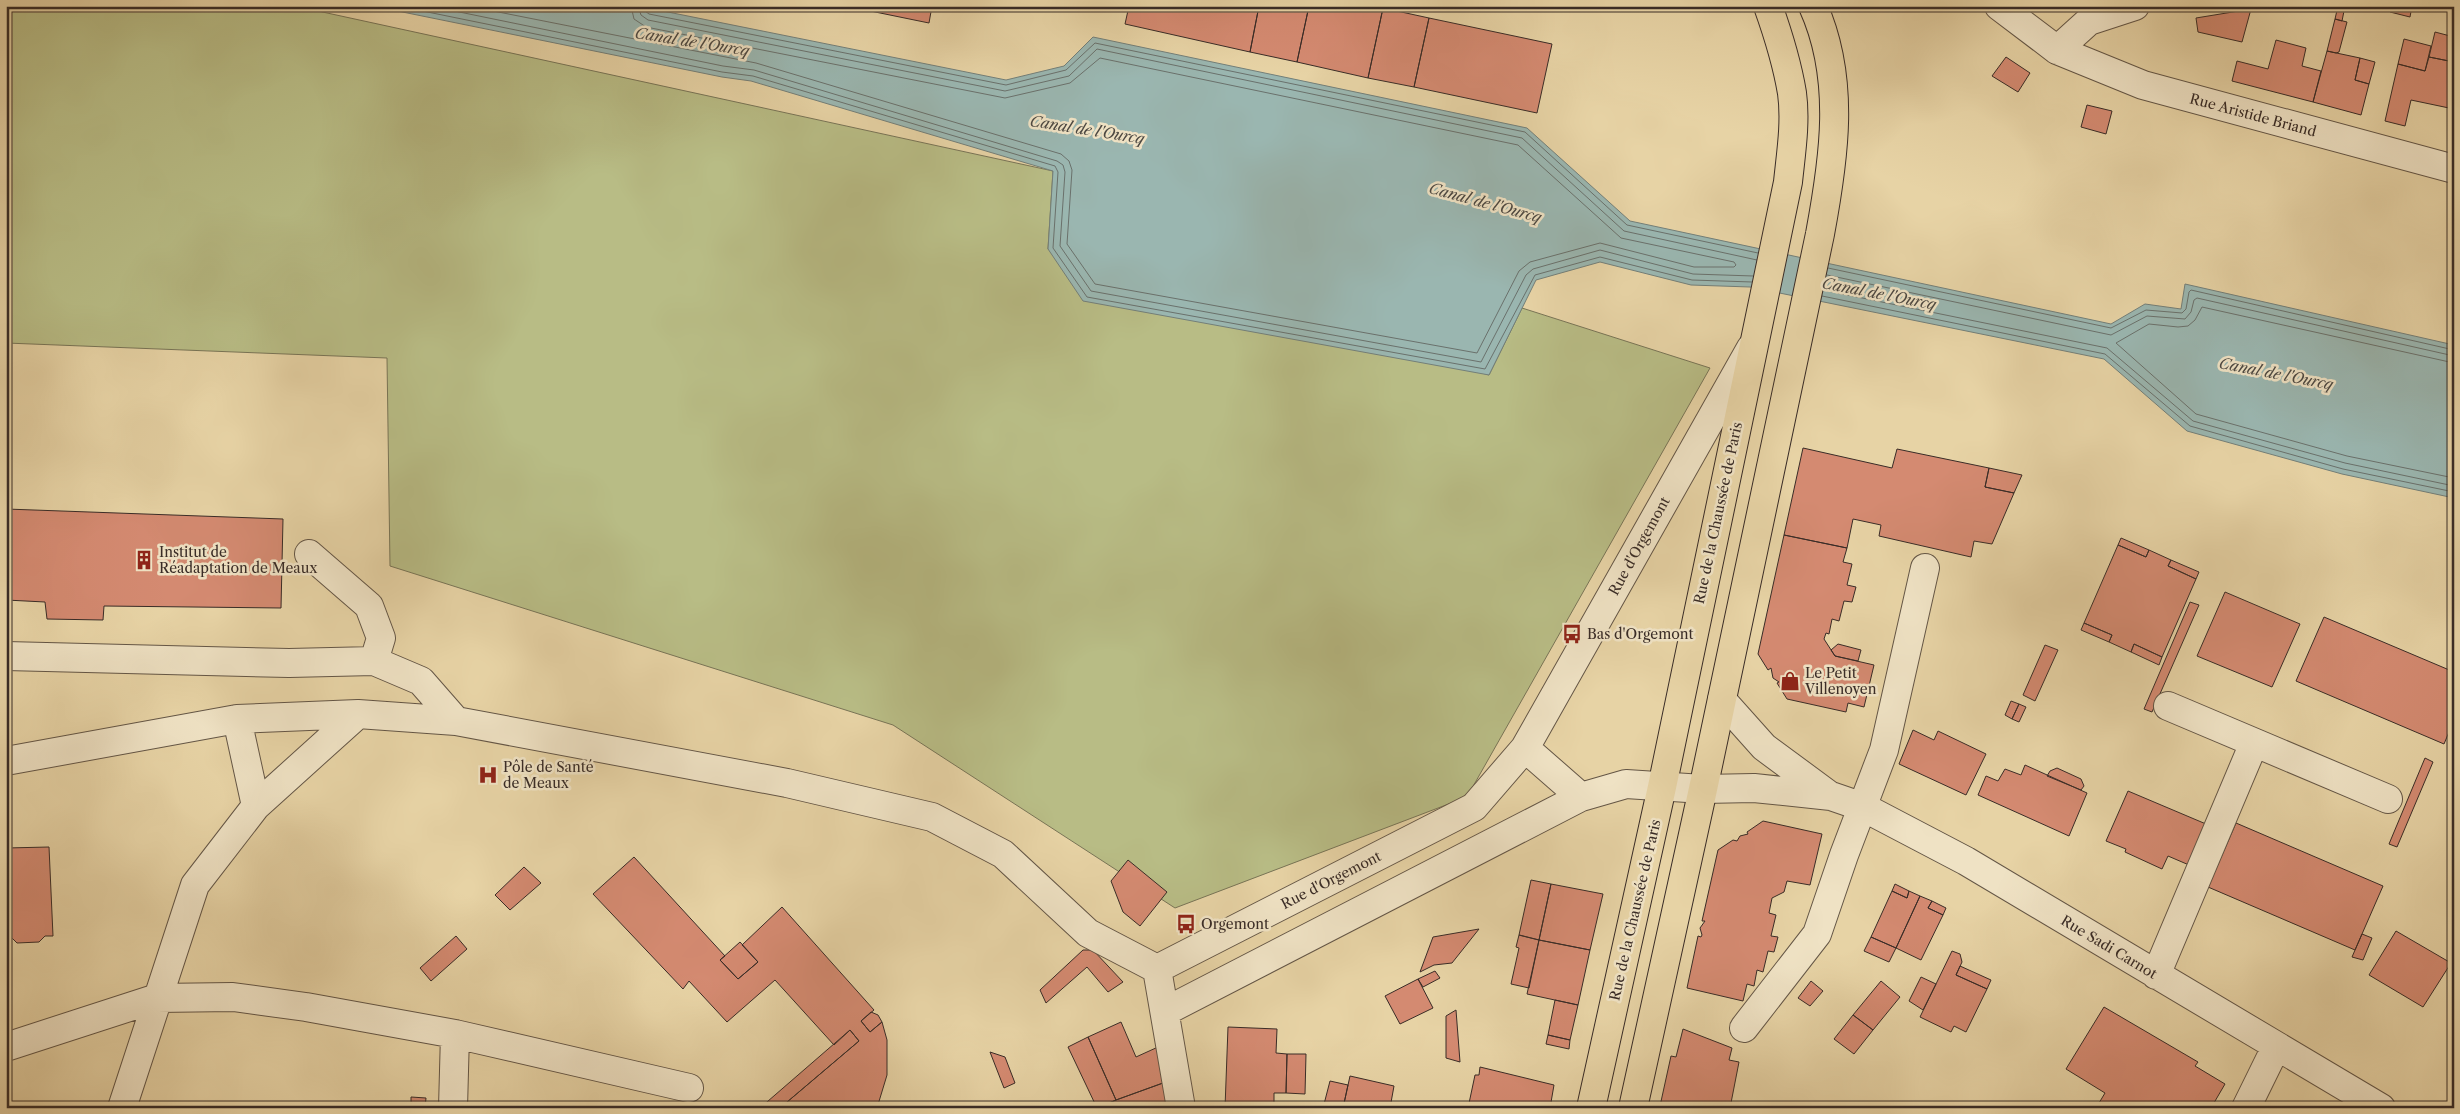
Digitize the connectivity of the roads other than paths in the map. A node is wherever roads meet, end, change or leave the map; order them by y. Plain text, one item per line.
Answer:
1 (1768, 6) edge
2 (1814, 6) edge
3 (1999, 6) edge
4 (2135, 6) edge
5 (2057, 50) junction
6 (2454, 169) edge
7 (1753, 344) junction
8 (309, 554) dead end
9 (1925, 568) dead end
10 (6, 656) edge
11 (374, 661) junction
12 (1722, 700) junction
13 (2168, 706) dead end
14 (358, 714) junction
15 (237, 719) junction
16 (456, 721) junction
17 (2254, 742) junction
18 (1525, 748) junction
19 (6, 761) edge
20 (1662, 787) junction
21 (1703, 789) junction
22 (1831, 796) junction
23 (1581, 797) junction
24 (2388, 799) dead end
25 (256, 806) junction
26 (1863, 807) junction
27 (1157, 969) junction
28 (2156, 975) junction
29 (157, 998) junction
30 (1166, 1011) junction
31 (1744, 1028) dead end
32 (455, 1034) junction
33 (6, 1047) edge
34 (2276, 1047) junction
35 (689, 1088) dead end
36 (122, 1108) edge
37 (453, 1108) edge
38 (1181, 1108) edge
39 (1591, 1108) edge
40 (1633, 1108) edge
41 (2246, 1108) edge
42 (2382, 1108) edge

1 - 7 main road, Rue de la Chaussée de Paris
2 - 12 main road
3 - 5 street, Rue Aristide Briand
4 - 5 street
5 - 6 street, Rue Aristide Briand
7 - 18 street, Rue d'Orgemont
7 - 20 main road, Rue de la Chaussée de Paris
8 - 11 street
9 - 26 street
10 - 11 street
11 - 16 street
12 - 21 main road
12 - 22 street, Rue Sadi Carnot
13 - 17 street
14 - 15 street
14 - 16 street
14 - 25 street
15 - 19 street
15 - 25 street
16 - 27 street
17 - 24 street
17 - 28 street
18 - 23 street
18 - 27 street, Rue d'Orgemont
20 - 21 street, Rue Sadi Carnot
20 - 23 street
20 - 39 main road, Rue de la Chaussée de Paris
21 - 22 street, Rue Sadi Carnot
21 - 40 main road
22 - 26 street, Rue Sadi Carnot
23 - 30 street
25 - 29 street
26 - 28 street, Rue Sadi Carnot
26 - 31 street
27 - 30 street
28 - 34 street, Rue Sadi Carnot
29 - 32 street
29 - 33 street
29 - 36 street
30 - 38 street
32 - 35 street
32 - 37 street
34 - 41 street
34 - 42 street, Rue Sadi Carnot

